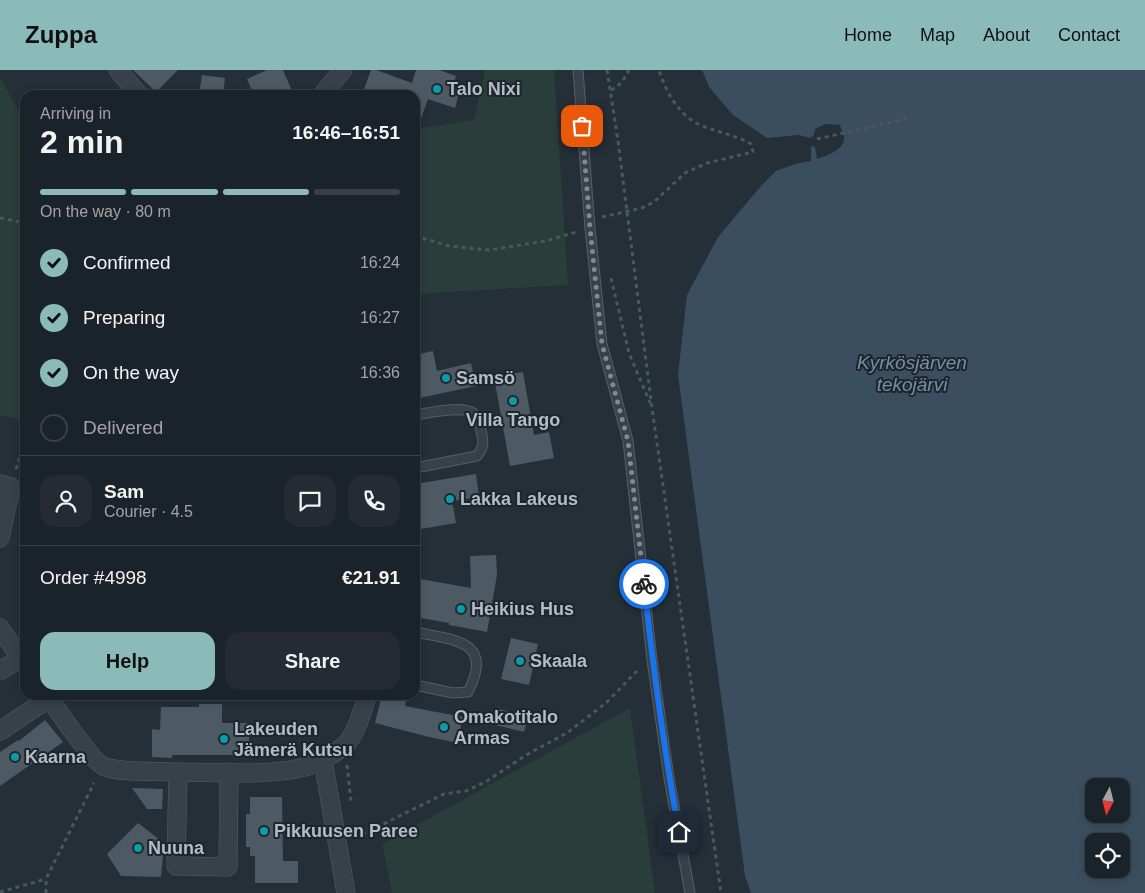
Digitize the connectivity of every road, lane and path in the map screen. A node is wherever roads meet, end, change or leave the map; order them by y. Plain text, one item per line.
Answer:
1 (118, 70) edge
2 (343, 70) edge
3 (578, 70) edge
4 (607, 70) edge
5 (629, 70) edge
6 (659, 70) edge
7 (135, 90) edge
8 (326, 90) edge
9 (610, 90) junction
10 (910, 118) dead end
11 (817, 139) dead end
12 (626, 211) junction
13 (0, 218) edge
14 (20, 222) edge
15 (590, 224) junction
16 (420, 237) edge
17 (609, 273) dead end
18 (652, 408) junction
19 (420, 414) edge
20 (20, 453) edge
21 (420, 467) edge
22 (6, 485) edge
23 (0, 537) edge
24 (0, 628) edge
25 (420, 633) edge
26 (20, 657) edge
27 (652, 660) junction
28 (20, 662) edge
29 (0, 671) edge
30 (420, 686) edge
31 (44, 700) edge
32 (50, 700) edge
33 (366, 700) edge
34 (0, 731) edge
35 (323, 760) junction
36 (103, 766) junction
37 (178, 772) junction
38 (229, 772) junction
39 (355, 838) dead end
40 (46, 879) junction
41 (0, 892) edge
42 (46, 893) edge
43 (346, 893) edge
44 (690, 893) edge
45 (720, 893) edge

1 - 7 street
2 - 8 street
3 - 15 lane
4 - 9 path
5 - 9 path
6 - 12 path
9 - 12 path
10 - 11 path
12 - 15 path
12 - 18 path
13 - 14 path
15 - 16 path
15 - 27 lane
17 - 18 path
18 - 45 path
19 - 21 lane
20 - 22 path
22 - 23 street
24 - 26 street
25 - 30 lane
27 - 39 path
27 - 44 lane
28 - 29 street
31 - 34 street
32 - 36 street
33 - 35 street
35 - 38 street
35 - 43 street
36 - 37 street
36 - 40 path
37 - 38 street
37 - 38 street
40 - 41 path
40 - 42 path

